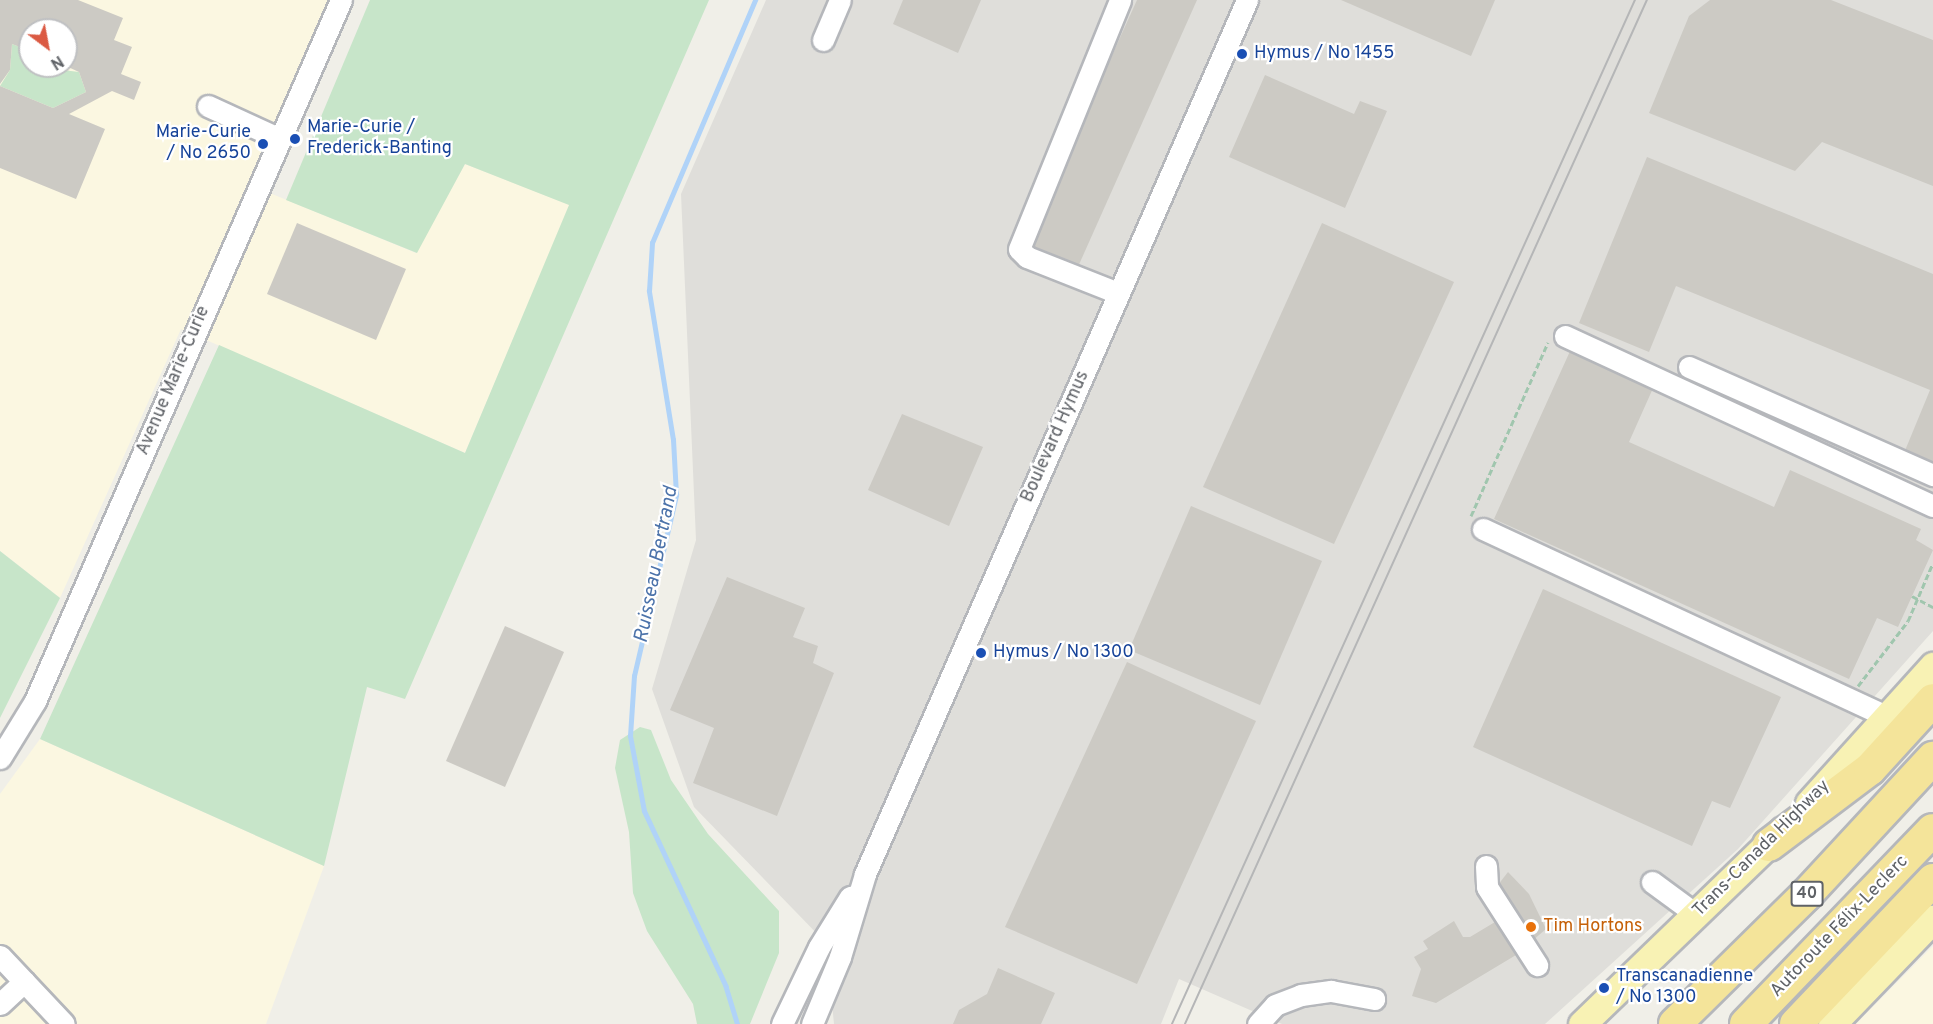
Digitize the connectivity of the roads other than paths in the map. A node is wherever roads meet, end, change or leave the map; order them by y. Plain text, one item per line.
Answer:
1 (341, 0) edge
2 (840, 0) edge
3 (1120, 0) edge
4 (1247, 0) edge
5 (823, 40) dead end
6 (208, 106) dead end
7 (280, 139) junction
8 (1118, 293) junction
9 (1565, 336) road end
10 (1689, 367) dead end
11 (1933, 476) edge
12 (1933, 506) edge
13 (1483, 529) road end
14 (1933, 666) edge
15 (1933, 700) edge
16 (1888, 717) junction
17 (0, 758) edge
18 (1933, 758) edge
19 (1933, 830) edge
20 (1768, 844) junction
21 (1486, 866) dead end
22 (865, 874) junction
23 (1933, 880) edge
24 (1652, 882) dead end
25 (1697, 915) junction
26 (1933, 920) edge
27 (0, 956) edge
28 (1537, 965) dead end
29 (24, 981) junction
30 (1374, 999) dead end
31 (0, 1004) edge
32 (64, 1024) edge
33 (782, 1024) edge
34 (812, 1024) edge
35 (1258, 1024) edge
36 (1582, 1024) edge
37 (1675, 1024) edge
38 (1746, 1024) edge
39 (1796, 1024) edge
40 (1832, 1024) edge

1 - 7 street, Avenue Marie-Curie
2 - 5 street
3 - 8 street
4 - 8 street, Boulevard Hymus
6 - 7 street
7 - 17 street, Avenue Marie-Curie
8 - 22 street, Boulevard Hymus
9 - 12 street
10 - 11 street
13 - 16 street
14 - 16 main road, Trans-Canada Highway
15 - 20 highway
16 - 20 main road, Trans-Canada Highway
18 - 37 highway, 40
19 - 38 highway, Autoroute Félix-Leclerc
20 - 25 main road, Trans-Canada Highway
21 - 28 street
22 - 33 street, Boulevard Hymus
22 - 34 street, Boulevard Hymus
23 - 39 highway
24 - 25 street
25 - 36 main road, Trans-Canada Highway
26 - 40 main road
27 - 29 street
29 - 31 street
29 - 32 street
30 - 35 street

